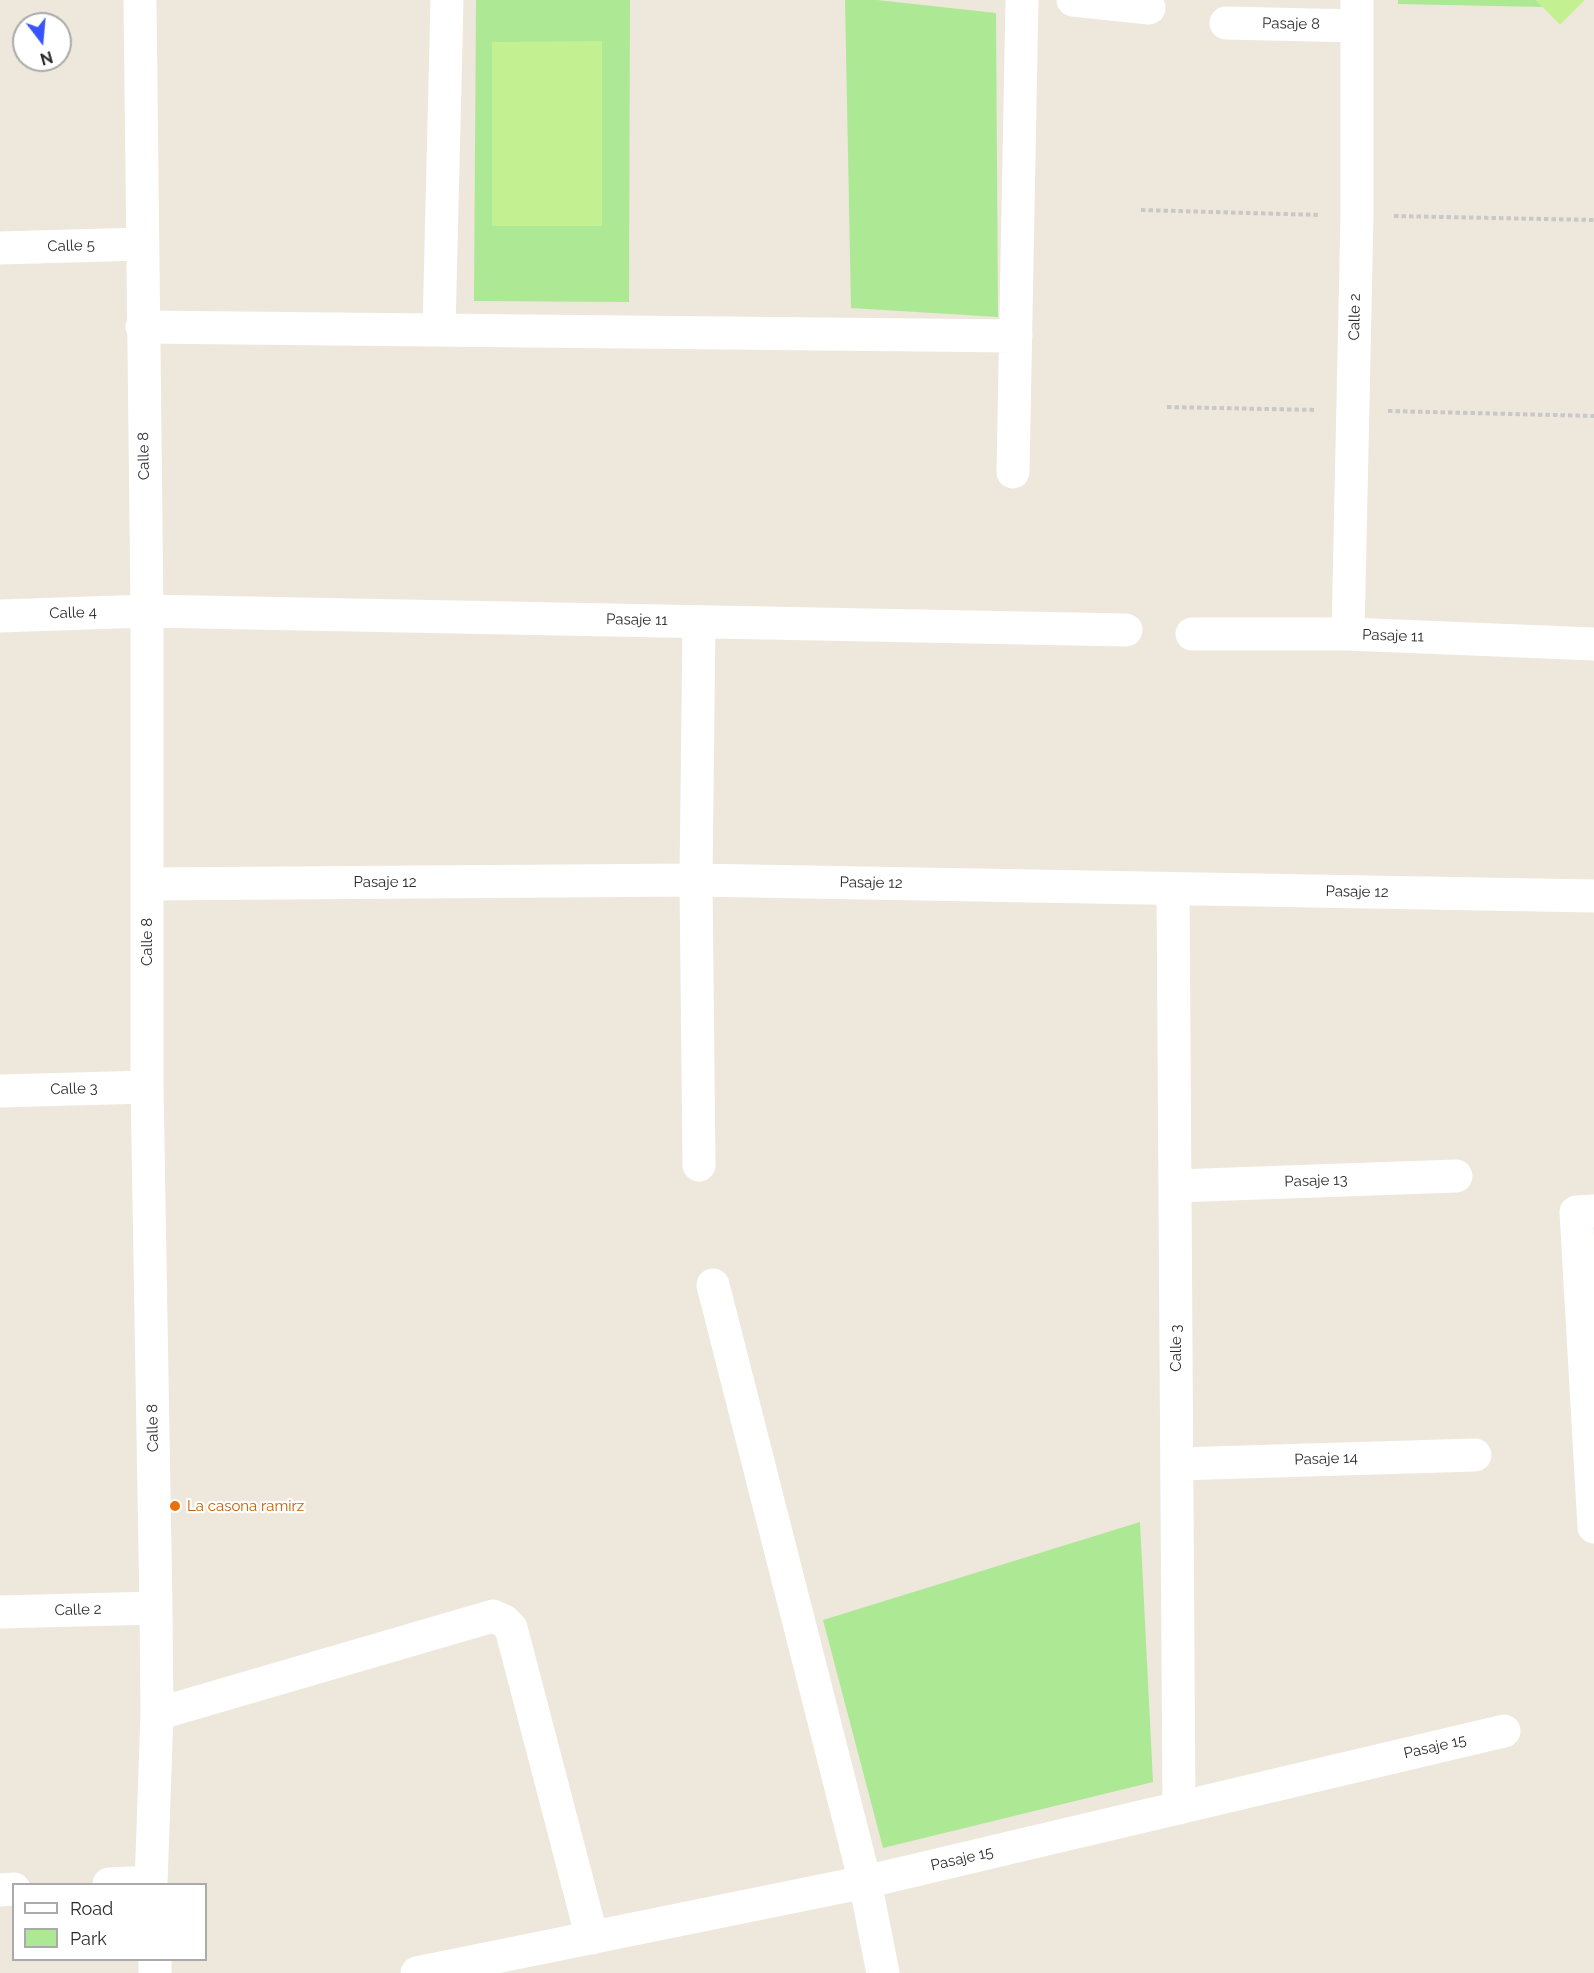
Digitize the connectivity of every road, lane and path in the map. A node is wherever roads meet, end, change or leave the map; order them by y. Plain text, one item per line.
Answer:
1 (140, 0) edge
2 (447, 0) edge
3 (1022, 0) edge
4 (1073, 0) edge
5 (1149, 8) dead end
6 (1357, 13) edge
7 (1226, 23) dead end
8 (142, 244) junction
9 (0, 248) edge
10 (142, 327) junction
11 (439, 330) junction
12 (1016, 336) junction
13 (1013, 472) dead end
14 (147, 611) junction
15 (0, 615) edge
16 (699, 622) junction
17 (1126, 630) dead end
18 (1192, 634) dead end
19 (1348, 634) junction
20 (1594, 644) edge
21 (696, 880) junction
22 (147, 884) junction
23 (1173, 889) junction
24 (1594, 896) edge
25 (147, 1087) junction
26 (0, 1091) edge
27 (699, 1165) dead end
28 (1456, 1176) dead end
29 (1175, 1186) junction
30 (1594, 1211) edge
31 (713, 1285) dead end
32 (1588, 1316) edge
33 (1475, 1455) dead end
34 (1177, 1464) junction
35 (1594, 1527) edge
36 (156, 1608) junction
37 (0, 1612) edge
38 (157, 1714) junction
39 (1504, 1731) dead end
40 (1179, 1808) junction
41 (865, 1882) junction
42 (151, 1883) edge
43 (592, 1938) junction
44 (417, 1973) edge
45 (883, 1973) edge

1 - 8 street, Calle 8
2 - 11 street
3 - 12 street
4 - 5 street
6 - 7 street, Pasaje 8
6 - 19 street, Calle 2
8 - 9 street, Calle 5
8 - 10 street, Calle 8
10 - 11 street
10 - 14 street, Calle 8
11 - 12 street
12 - 13 street
14 - 15 street, Calle 4
14 - 16 street, Pasaje 11
14 - 22 street, Calle 8
16 - 17 street, Pasaje 11
16 - 21 street
18 - 19 street, Pasaje 11
19 - 20 street, Pasaje 11
21 - 22 street, Pasaje 12
21 - 23 street, Pasaje 12
21 - 27 street
22 - 25 street, Calle 8
23 - 24 street, Pasaje 12
23 - 29 street, Calle 3
25 - 26 street, Calle 3
25 - 36 street, Calle 8
28 - 29 street, Pasaje 13
29 - 34 street, Calle 3
30 - 32 street
31 - 41 street
32 - 35 street
33 - 34 street, Pasaje 14
34 - 40 street, Calle 3
36 - 37 street, Calle 2
36 - 38 street, Calle 8
38 - 42 street, Calle 8
38 - 43 street
39 - 40 street, Pasaje 15
40 - 41 street, Pasaje 15
41 - 43 street, Pasaje 15
41 - 45 street
43 - 44 street, Pasaje 15

